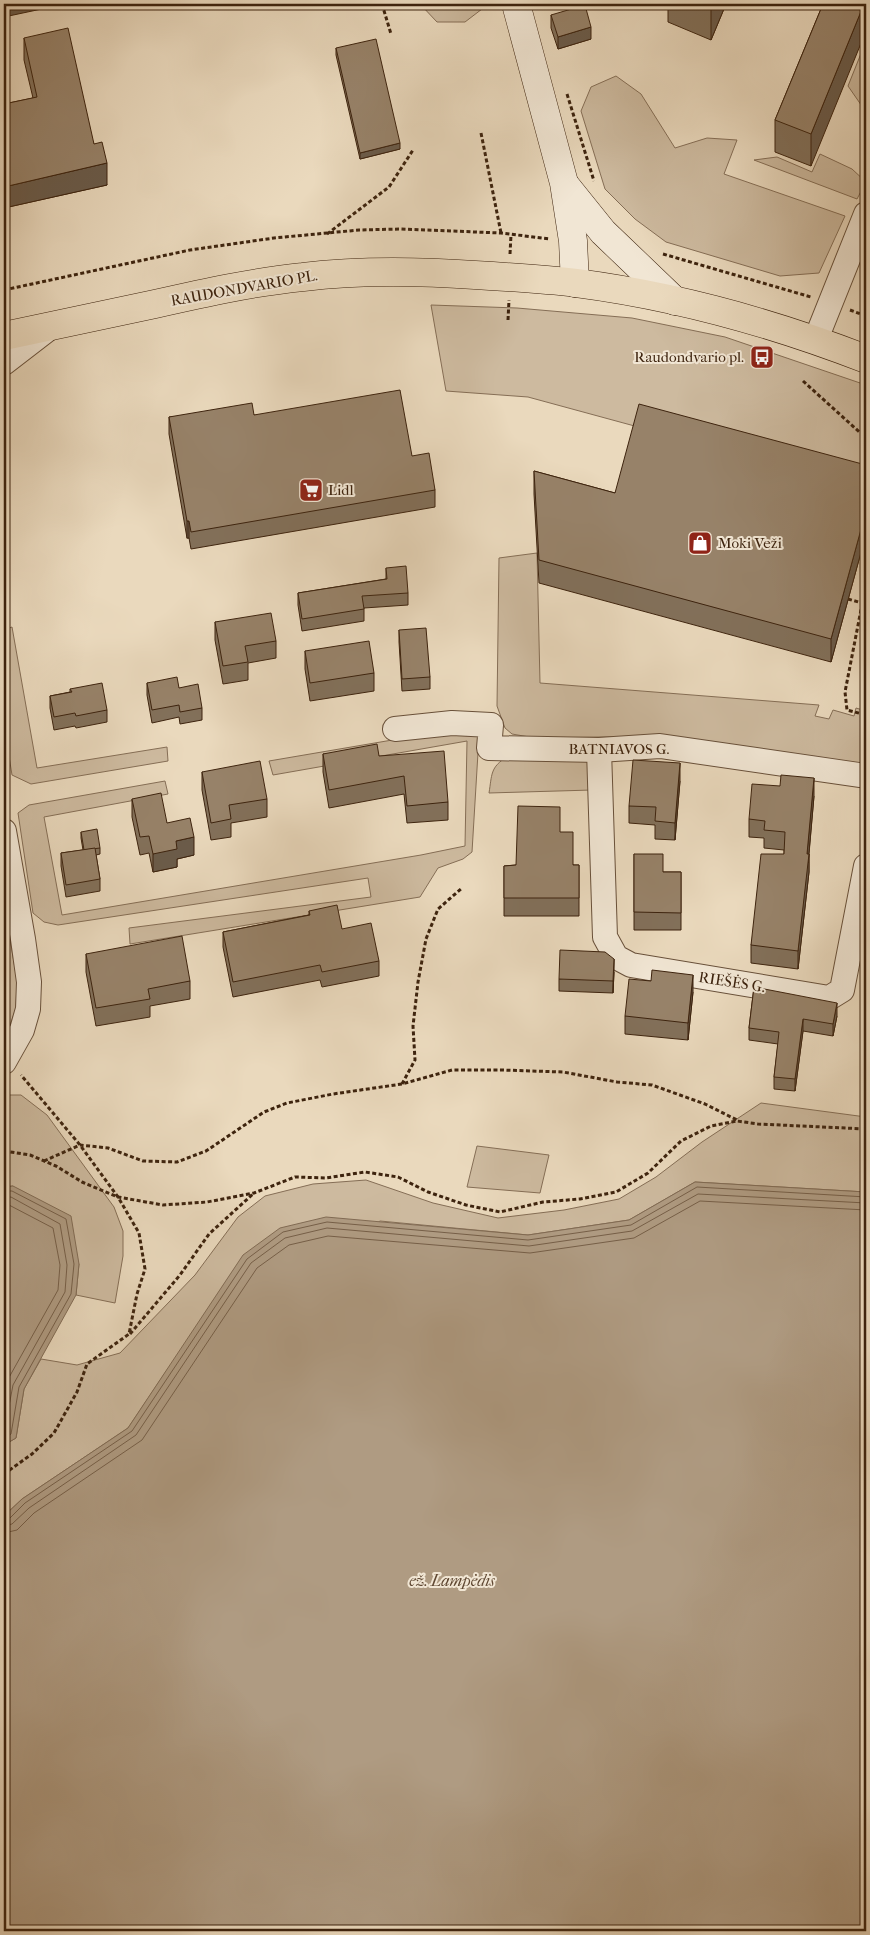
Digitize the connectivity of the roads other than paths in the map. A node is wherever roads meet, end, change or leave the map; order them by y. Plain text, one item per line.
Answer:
1 (516, 4) edge
2 (564, 184) junction
3 (866, 214) edge
4 (574, 283) junction
5 (675, 301) junction
6 (53, 325) junction
7 (4, 336) edge
8 (816, 339) junction
9 (866, 359) edge
10 (4, 362) edge
11 (395, 729) dead end
12 (599, 750) junction
13 (866, 776) edge
14 (4, 831) edge
15 (866, 866) edge
16 (10, 899) edge
17 (5, 1061) edge

1 - 2 main road
2 - 4 main road
2 - 5 main road
3 - 8 street
4 - 5 main road, RAUDONDVARIO PL.
4 - 6 main road, RAUDONDVARIO PL.
5 - 8 main road, RAUDONDVARIO PL.
6 - 7 main road, RAUDONDVARIO PL.
6 - 10 street
8 - 9 main road, RAUDONDVARIO PL.
11 - 12 street, BATNIAVOS G.
12 - 13 street, BATNIAVOS G.
12 - 15 street, RIEŠĖS G.
14 - 16 street
16 - 17 street

